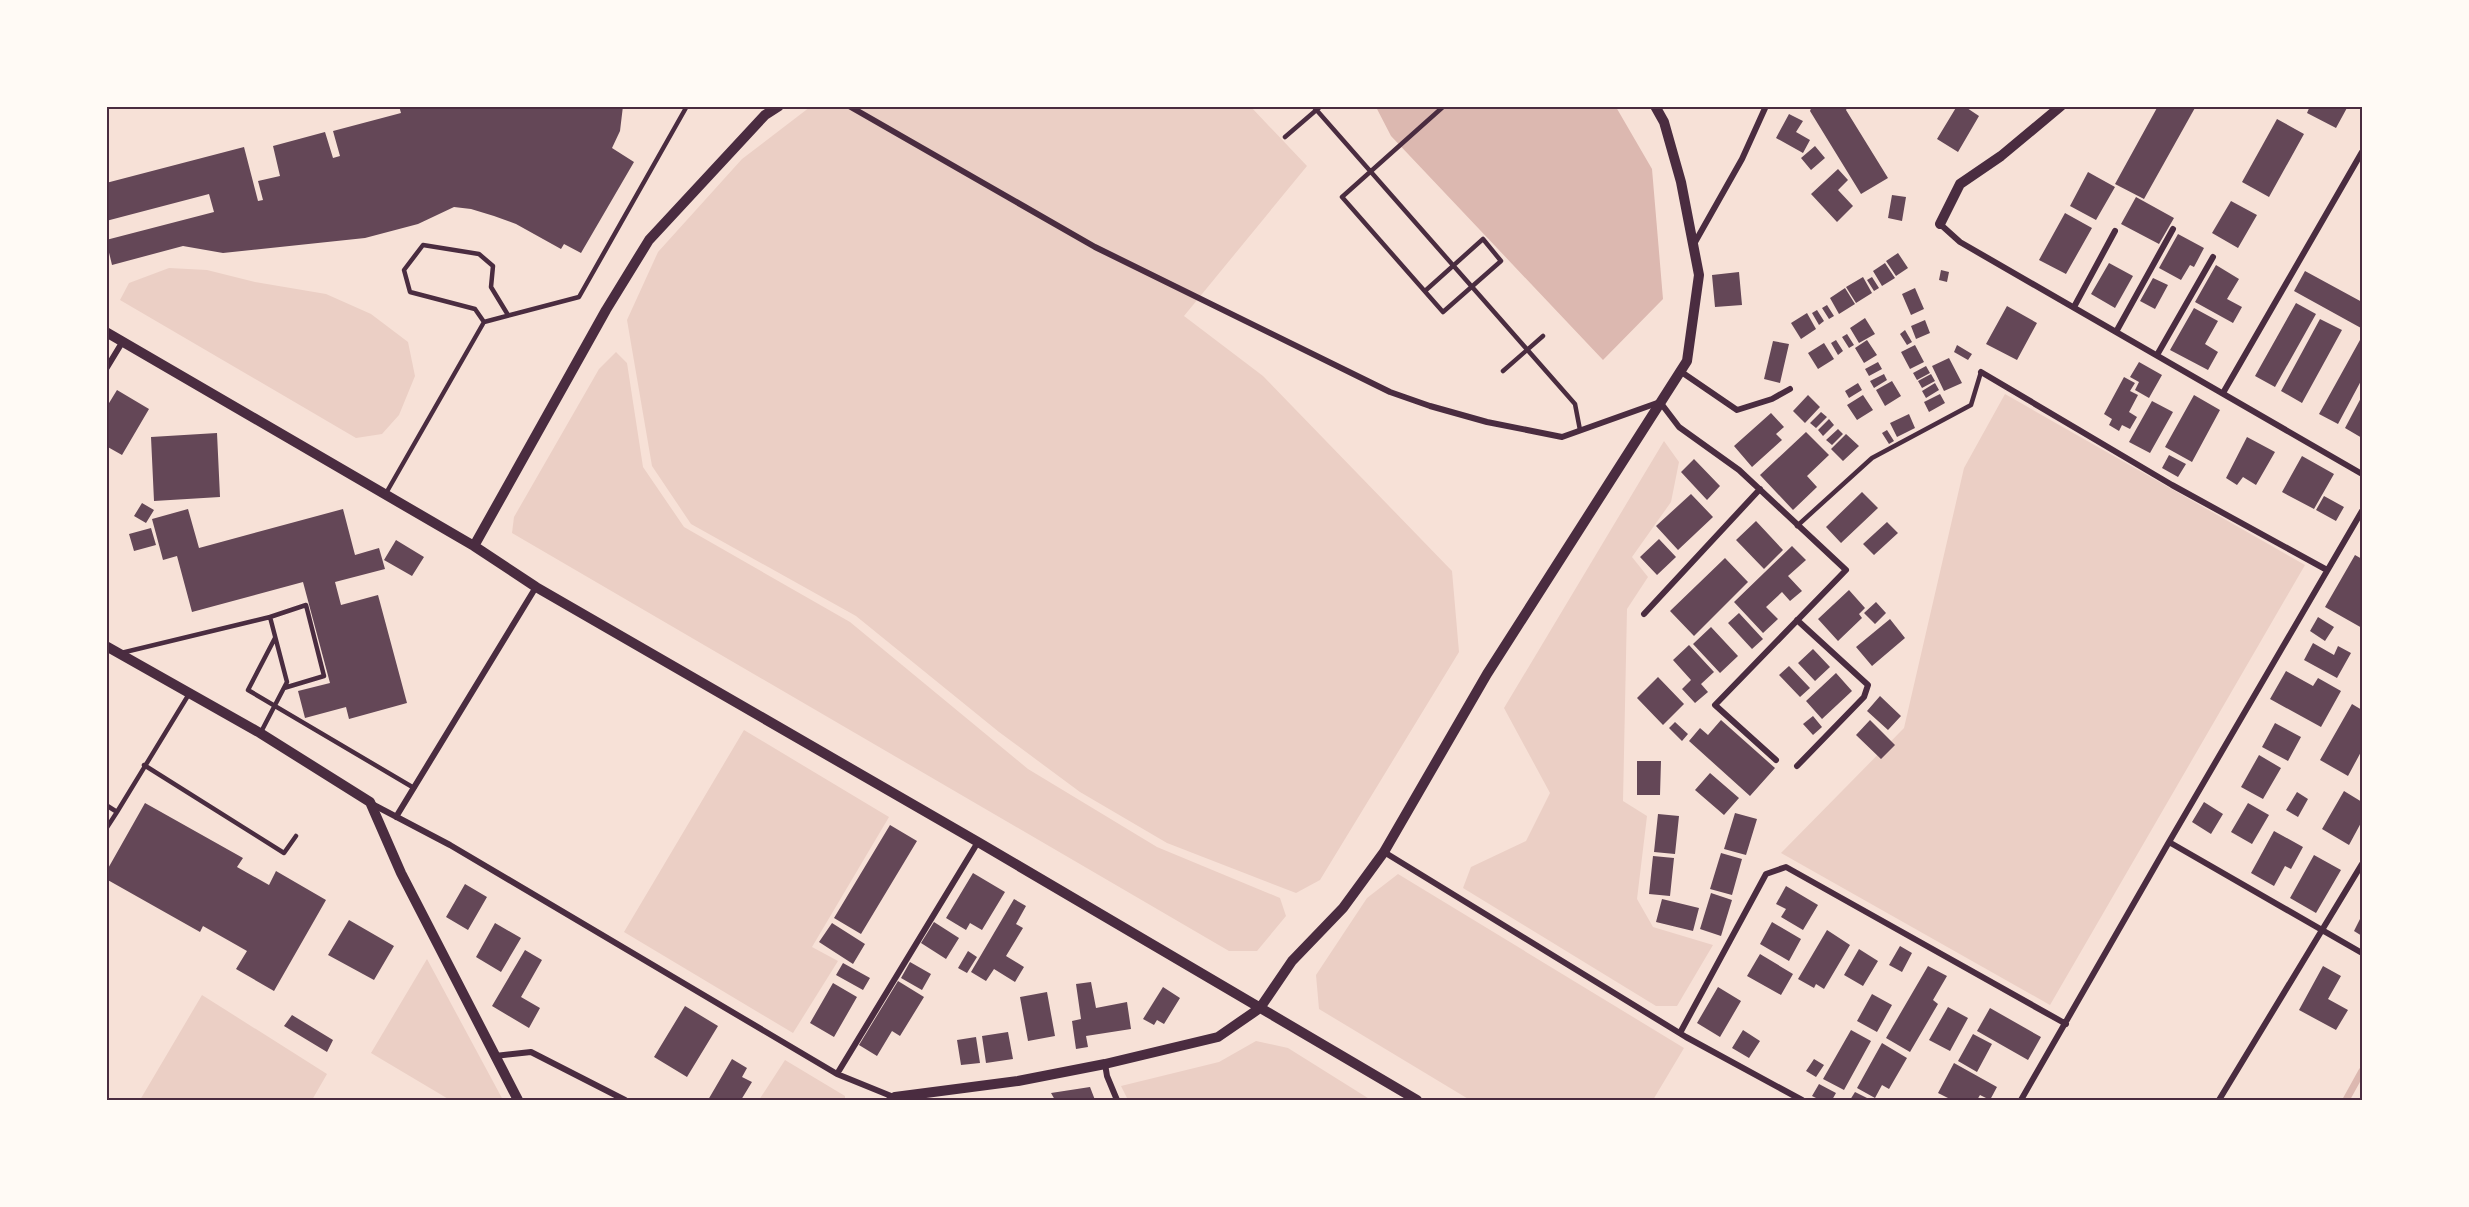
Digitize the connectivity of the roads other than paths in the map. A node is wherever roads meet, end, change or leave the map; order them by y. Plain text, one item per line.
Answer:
1 (687, 106) edge
2 (779, 106) edge
3 (849, 106) edge
4 (1444, 106) edge
5 (1654, 106) edge
6 (1766, 106) edge
7 (2061, 106) edge
8 (1316, 108) edge
9 (1285, 137) dead end
10 (2362, 152) edge
11 (1370, 172) junction
12 (1940, 224) joint
13 (2173, 229) dead end
14 (2115, 231) dead end
15 (1692, 246) junction
16 (2213, 257) dead end
17 (1452, 265) junction
18 (1471, 286) junction
19 (1425, 291) junction
20 (2074, 307) junction
21 (508, 315) junction
22 (484, 322) junction
23 (106, 332) edge
24 (2116, 332) junction
25 (1543, 336) dead end
26 (123, 341) junction
27 (1527, 350) junction
28 (2157, 355) junction
29 (106, 369) edge
30 (1503, 371) dead end
31 (1680, 371) junction
32 (1981, 372) joint
33 (1790, 389) dead end
34 (2223, 393) junction
35 (1660, 402) junction
36 (1580, 430) junction
37 (2362, 474) edge
38 (1760, 489) junction
39 (385, 495) junction
40 (2362, 511) edge
41 (1797, 526) junction
42 (474, 546) junction
43 (2327, 570) junction
44 (537, 587) junction
45 (1644, 614) dead end
46 (270, 617) junction
47 (1797, 620) junction
48 (275, 637) junction
49 (106, 646) edge
50 (118, 653) junction
51 (284, 688) junction
52 (189, 693) junction
53 (275, 706) junction
54 (260, 733) junction
55 (1776, 760) dead end
56 (144, 765) junction
57 (1797, 766) dead end
58 (414, 788) junction
59 (370, 802) junction
60 (106, 805) edge
61 (117, 812) junction
62 (396, 817) junction
63 (106, 829) edge
64 (296, 836) dead end
65 (978, 842) junction
66 (2169, 842) junction
67 (1384, 852) junction
68 (2362, 864) edge
69 (2324, 929) junction
70 (2362, 953) edge
71 (1260, 1008) junction
72 (2066, 1024) junction
73 (1680, 1033) junction
74 (495, 1056) junction
75 (1105, 1064) junction
76 (837, 1074) junction
77 (895, 1100) edge
78 (518, 1101) edge
79 (625, 1101) edge
80 (1117, 1101) edge
81 (1417, 1101) edge
82 (1802, 1101) edge
83 (2021, 1101) edge
84 (2220, 1101) edge

1 - 21 lane
2 - 42 street
3 - 36 street
4 - 11 lane
5 - 15 street
6 - 15 street
7 - 12 street
8 - 9 lane
8 - 11 lane
10 - 34 street
11 - 17 lane
11 - 19 lane
12 - 20 street
13 - 24 street
14 - 20 street
15 - 31 street
16 - 28 street
17 - 18 lane
17 - 18 lane
17 - 19 lane
18 - 19 lane
18 - 27 lane
20 - 24 street
21 - 22 lane
21 - 22 lane
22 - 39 lane
23 - 26 street
24 - 28 street
25 - 27 lane
26 - 29 street
26 - 39 street
27 - 30 lane
27 - 36 lane
28 - 34 street
31 - 33 street
31 - 35 street
32 - 41 lane
32 - 43 street
34 - 37 street
35 - 36 street
35 - 38 street
35 - 67 street
38 - 41 street
38 - 45 street
39 - 42 street
40 - 43 street
41 - 47 street
42 - 44 street
43 - 66 street
44 - 58 street
44 - 65 street
46 - 48 lane
46 - 50 lane
46 - 51 lane
47 - 55 street
47 - 57 street
48 - 51 lane
48 - 53 lane
49 - 50 street
50 - 52 street
51 - 53 lane
52 - 54 street
52 - 56 lane
53 - 54 lane
53 - 58 lane
54 - 59 street
56 - 61 lane
56 - 64 lane
58 - 62 street
59 - 62 street
59 - 74 street
60 - 61 lane
61 - 63 lane
62 - 76 street
65 - 71 street
65 - 76 street
66 - 69 street
66 - 72 street
67 - 71 street
67 - 73 street
68 - 69 street
69 - 70 street
69 - 84 street
71 - 75 street
71 - 81 street
72 - 73 street
72 - 83 street
73 - 82 street
74 - 78 street
74 - 79 street
75 - 77 street
75 - 80 street
76 - 77 street

